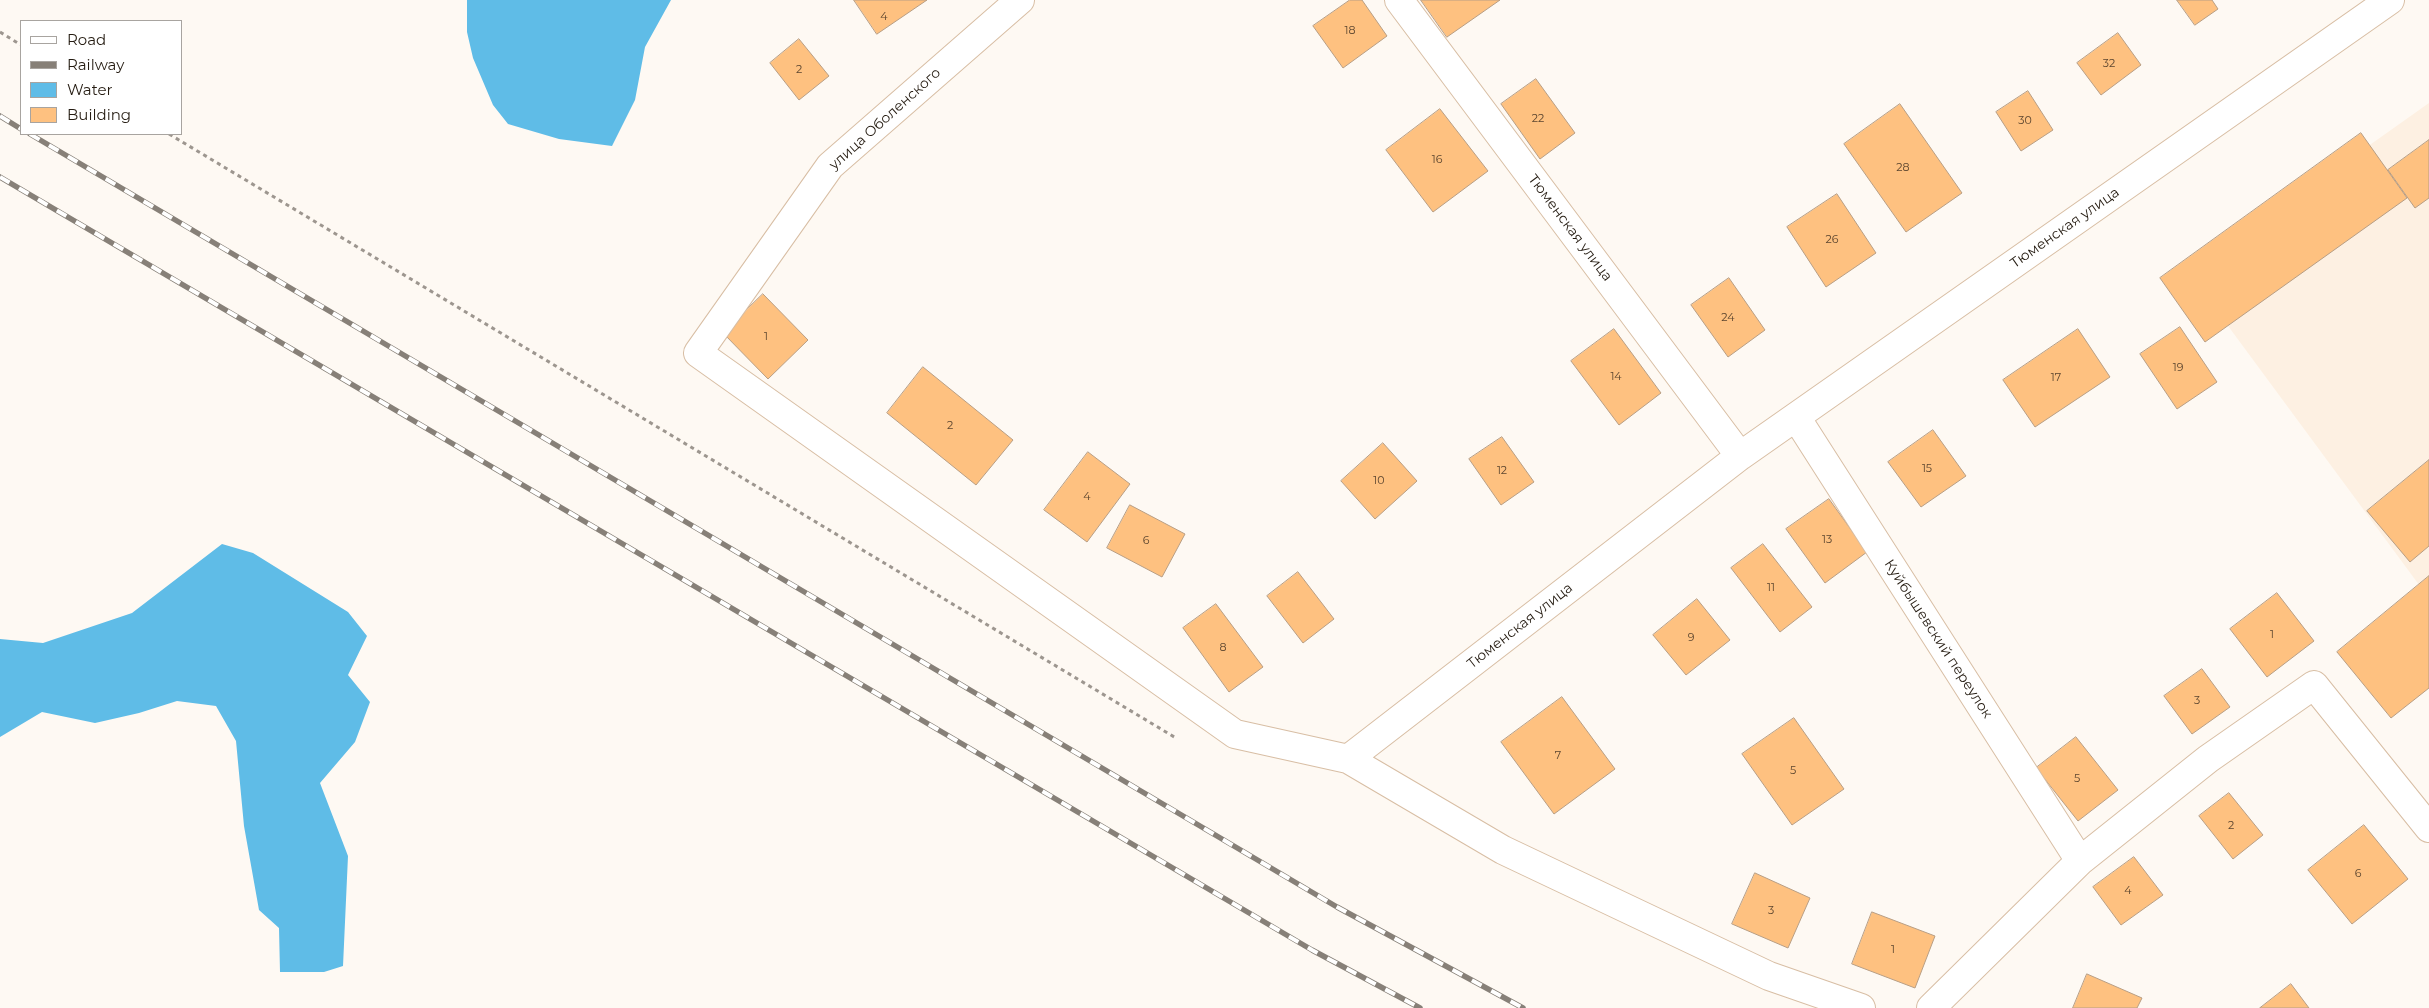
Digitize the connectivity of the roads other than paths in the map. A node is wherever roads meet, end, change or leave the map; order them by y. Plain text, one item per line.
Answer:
1 (1020, 0) edge
2 (1399, 0) edge
3 (2390, 0) edge
4 (1796, 417) junction
5 (1740, 456) junction
6 (1348, 759) junction
7 (2429, 828) edge
8 (2080, 861) junction
9 (1861, 1008) edge
10 (1931, 1008) edge

1 - 6 street, улица Оболенского
2 - 5 street, Тюменская улица
3 - 4 street, Тюменская улица
4 - 5 street, Тюменская улица
4 - 8 street, Куйбышевский переулок
5 - 6 street, Тюменская улица
6 - 9 street
7 - 8 street
8 - 10 street

